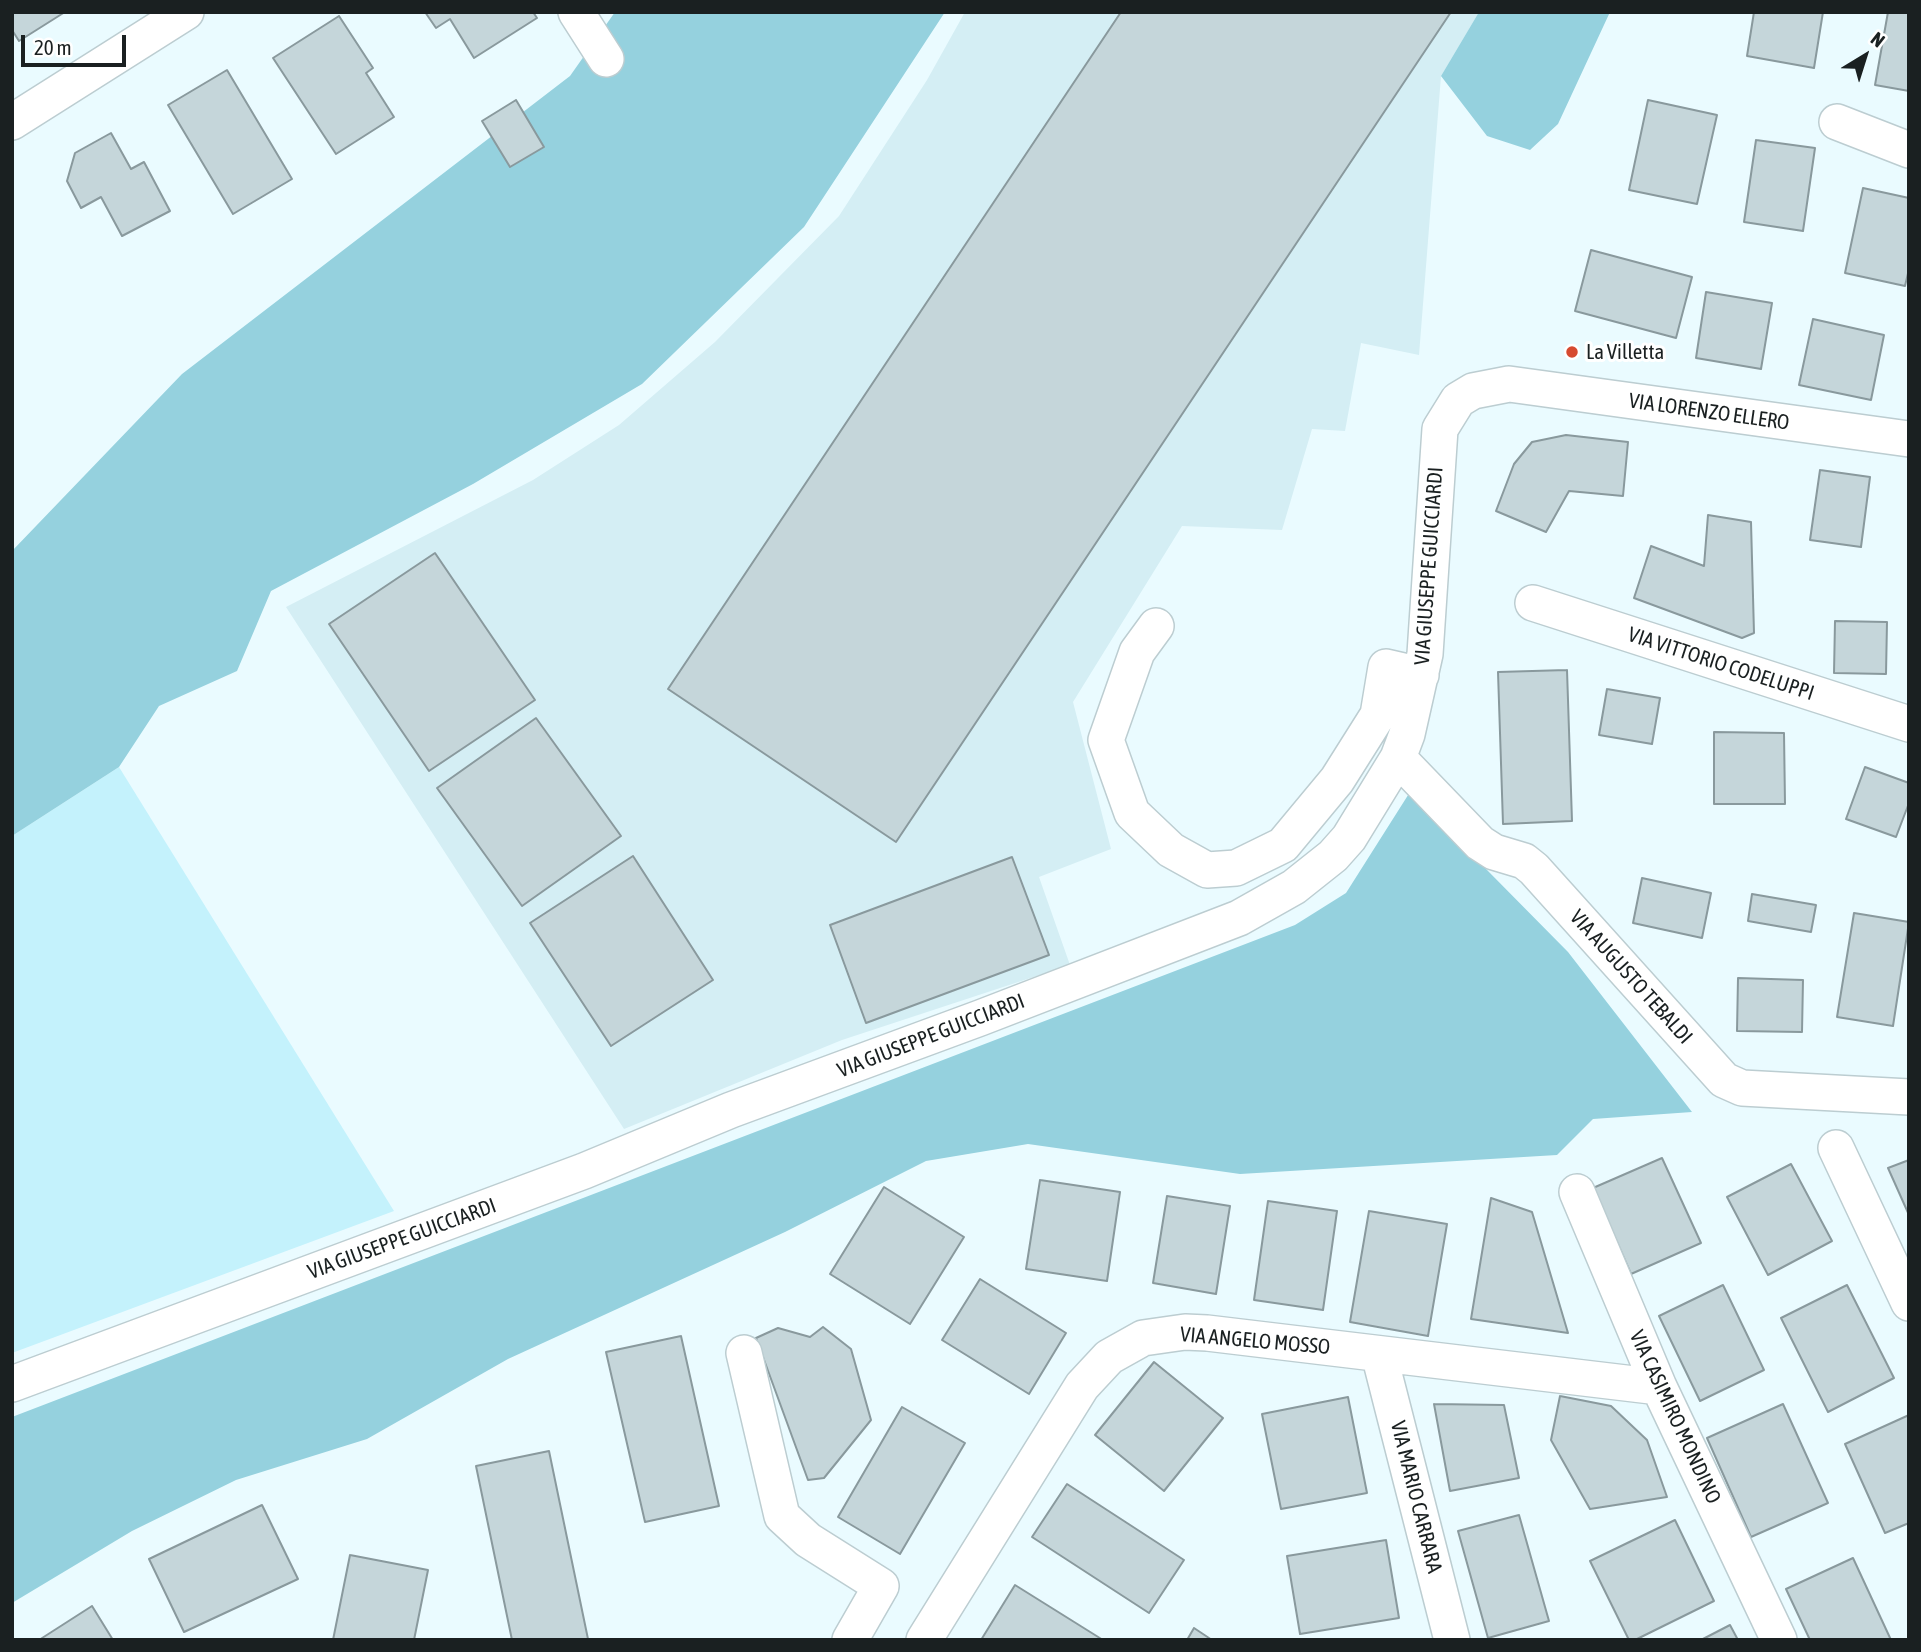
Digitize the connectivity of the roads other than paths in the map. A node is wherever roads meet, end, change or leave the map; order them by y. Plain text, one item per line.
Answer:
1 (145, 12) edge
2 (186, 12) edge
3 (576, 12) edge
4 (606, 59) dead end
5 (12, 96) edge
6 (12, 122) edge
7 (1837, 122) dead end
8 (1909, 150) edge
9 (1509, 384) joint
10 (1909, 439) edge
11 (1534, 603) dead end
12 (1156, 626) dead end
13 (1421, 675) junction
14 (1909, 724) edge
15 (1398, 758) junction
16 (1909, 1097) edge
17 (1836, 1149) dead end
18 (1577, 1192) dead end
19 (1909, 1303) edge
20 (744, 1353) dead end
21 (1379, 1354) junction
22 (12, 1384) edge
23 (1658, 1387) junction
24 (850, 1640) edge
25 (924, 1640) edge
26 (1452, 1640) edge
27 (1779, 1640) edge

1 - 5 street
2 - 6 street
3 - 4 street
7 - 8 street
9 - 10 street, VIA LORENZO ELLERO
9 - 13 street, VIA GIUSEPPE GUICCIARDI
11 - 14 street, VIA VITTORIO CODELUPPI
12 - 13 street
13 - 15 street, VIA GIUSEPPE GUICCIARDI
15 - 16 street, VIA AUGUSTO TEBALDI
15 - 22 street, VIA GIUSEPPE GUICCIARDI
17 - 19 street
18 - 23 street, VIA CASIMIRO MONDINO
20 - 24 street
21 - 23 street, VIA ANGELO MOSSO
21 - 25 street, VIA ANGELO MOSSO
21 - 26 street, VIA MARIO CARRARA
23 - 27 street, VIA CASIMIRO MONDINO

